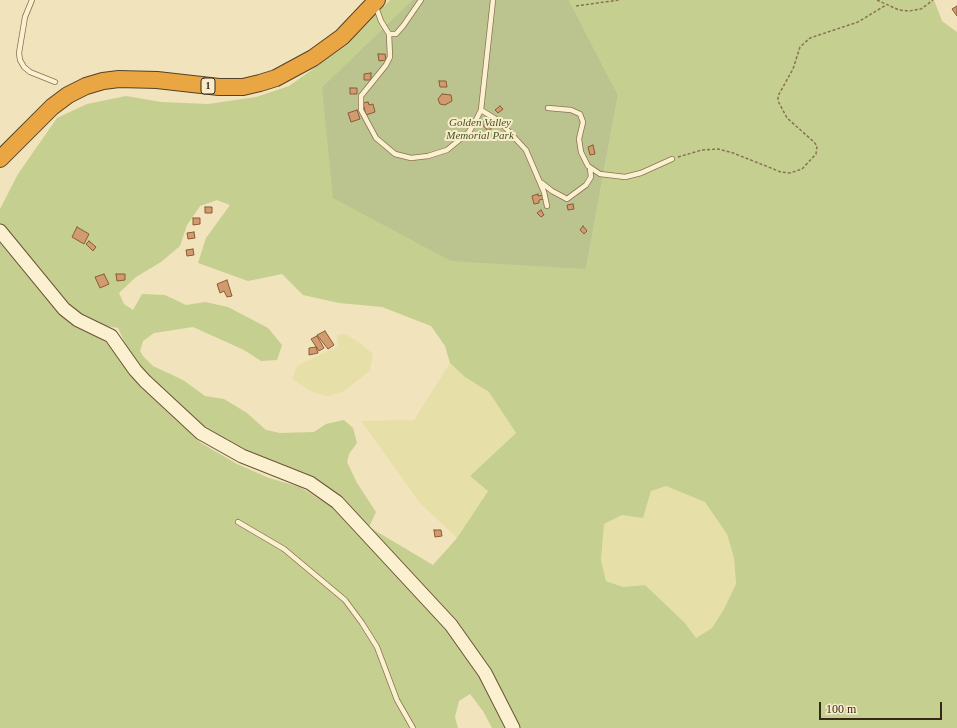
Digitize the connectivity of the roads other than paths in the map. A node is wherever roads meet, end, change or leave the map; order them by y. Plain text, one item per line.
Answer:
1 (32, 0) edge
2 (421, 0) edge
3 (494, 0) edge
4 (376, 1) edge
5 (389, 34) junction
6 (55, 82) dead end
7 (548, 108) dead end
8 (481, 110) junction
9 (0, 159) edge
10 (672, 159) road end
11 (590, 168) junction
12 (540, 182) junction
13 (547, 206) dead end
14 (0, 231) edge
15 (238, 522) dead end
16 (413, 728) edge
17 (513, 728) edge

1 - 6 lane
2 - 5 lane
3 - 8 lane
4 - 5 lane
4 - 9 highway, 1
5 - 8 lane
7 - 11 lane
8 - 12 lane
10 - 11 lane
11 - 12 lane
12 - 13 lane
14 - 17 main road
15 - 16 lane

